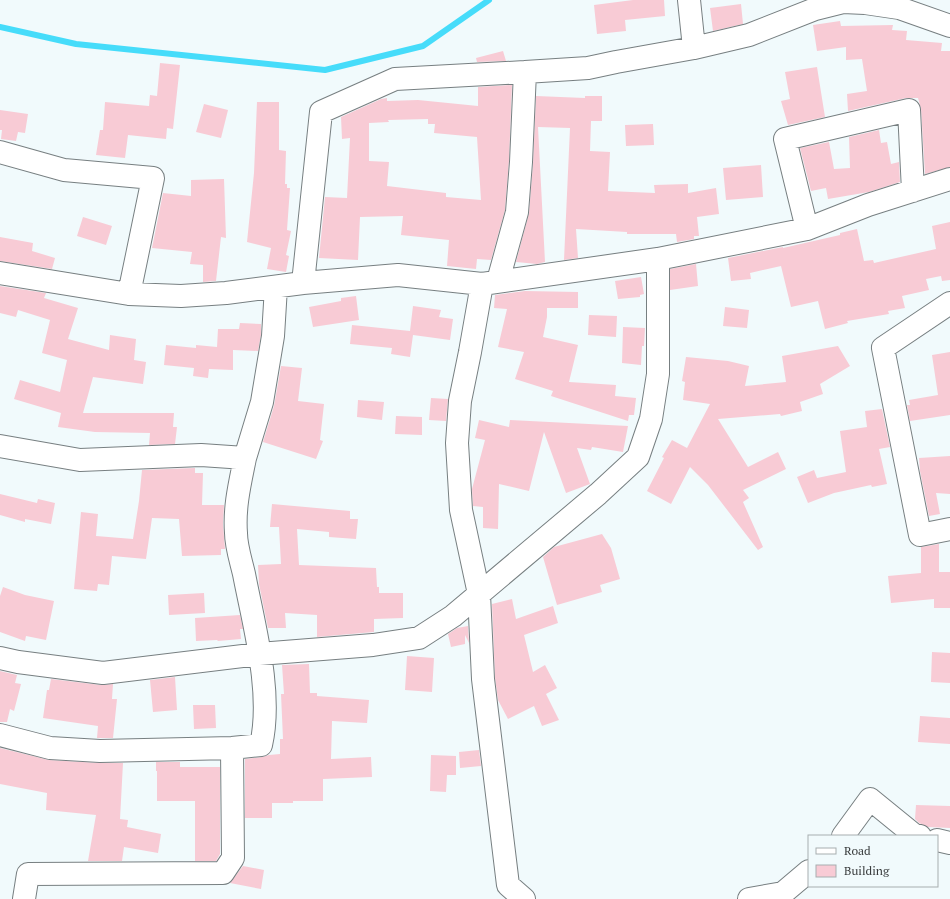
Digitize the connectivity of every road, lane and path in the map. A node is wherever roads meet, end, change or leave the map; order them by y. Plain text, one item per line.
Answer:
1 (689, 0) edge
2 (950, 26) edge
3 (694, 48) junction
4 (525, 72) junction
5 (0, 152) edge
6 (950, 179) edge
7 (913, 191) junction
8 (807, 229) junction
9 (658, 259) junction
10 (0, 274) edge
11 (490, 282) junction
12 (303, 283) junction
13 (276, 287) junction
14 (129, 294) junction
15 (950, 303) edge
16 (0, 446) edge
17 (246, 458) junction
18 (950, 529) edge
19 (479, 594) junction
20 (260, 654) junction
21 (0, 658) edge
22 (0, 735) edge
23 (232, 748) junction
24 (844, 835) edge
25 (916, 835) edge
26 (938, 840) edge
27 (950, 843) edge
28 (808, 872) edge
29 (24, 899) edge
30 (524, 899) edge
31 (749, 899) edge

1 - 3 street
2 - 3 street
3 - 4 street
4 - 11 street
4 - 12 street
5 - 14 street
6 - 7 street
7 - 8 street
7 - 8 street
8 - 9 street
9 - 11 street
9 - 19 street
10 - 14 street
11 - 12 street
11 - 19 street
12 - 13 street
13 - 14 street
13 - 17 street
15 - 18 street
16 - 17 street
17 - 20 street
19 - 20 street
19 - 30 street
20 - 21 street
20 - 23 street
22 - 23 street
23 - 29 street
24 - 25 street
26 - 27 street
28 - 31 street

